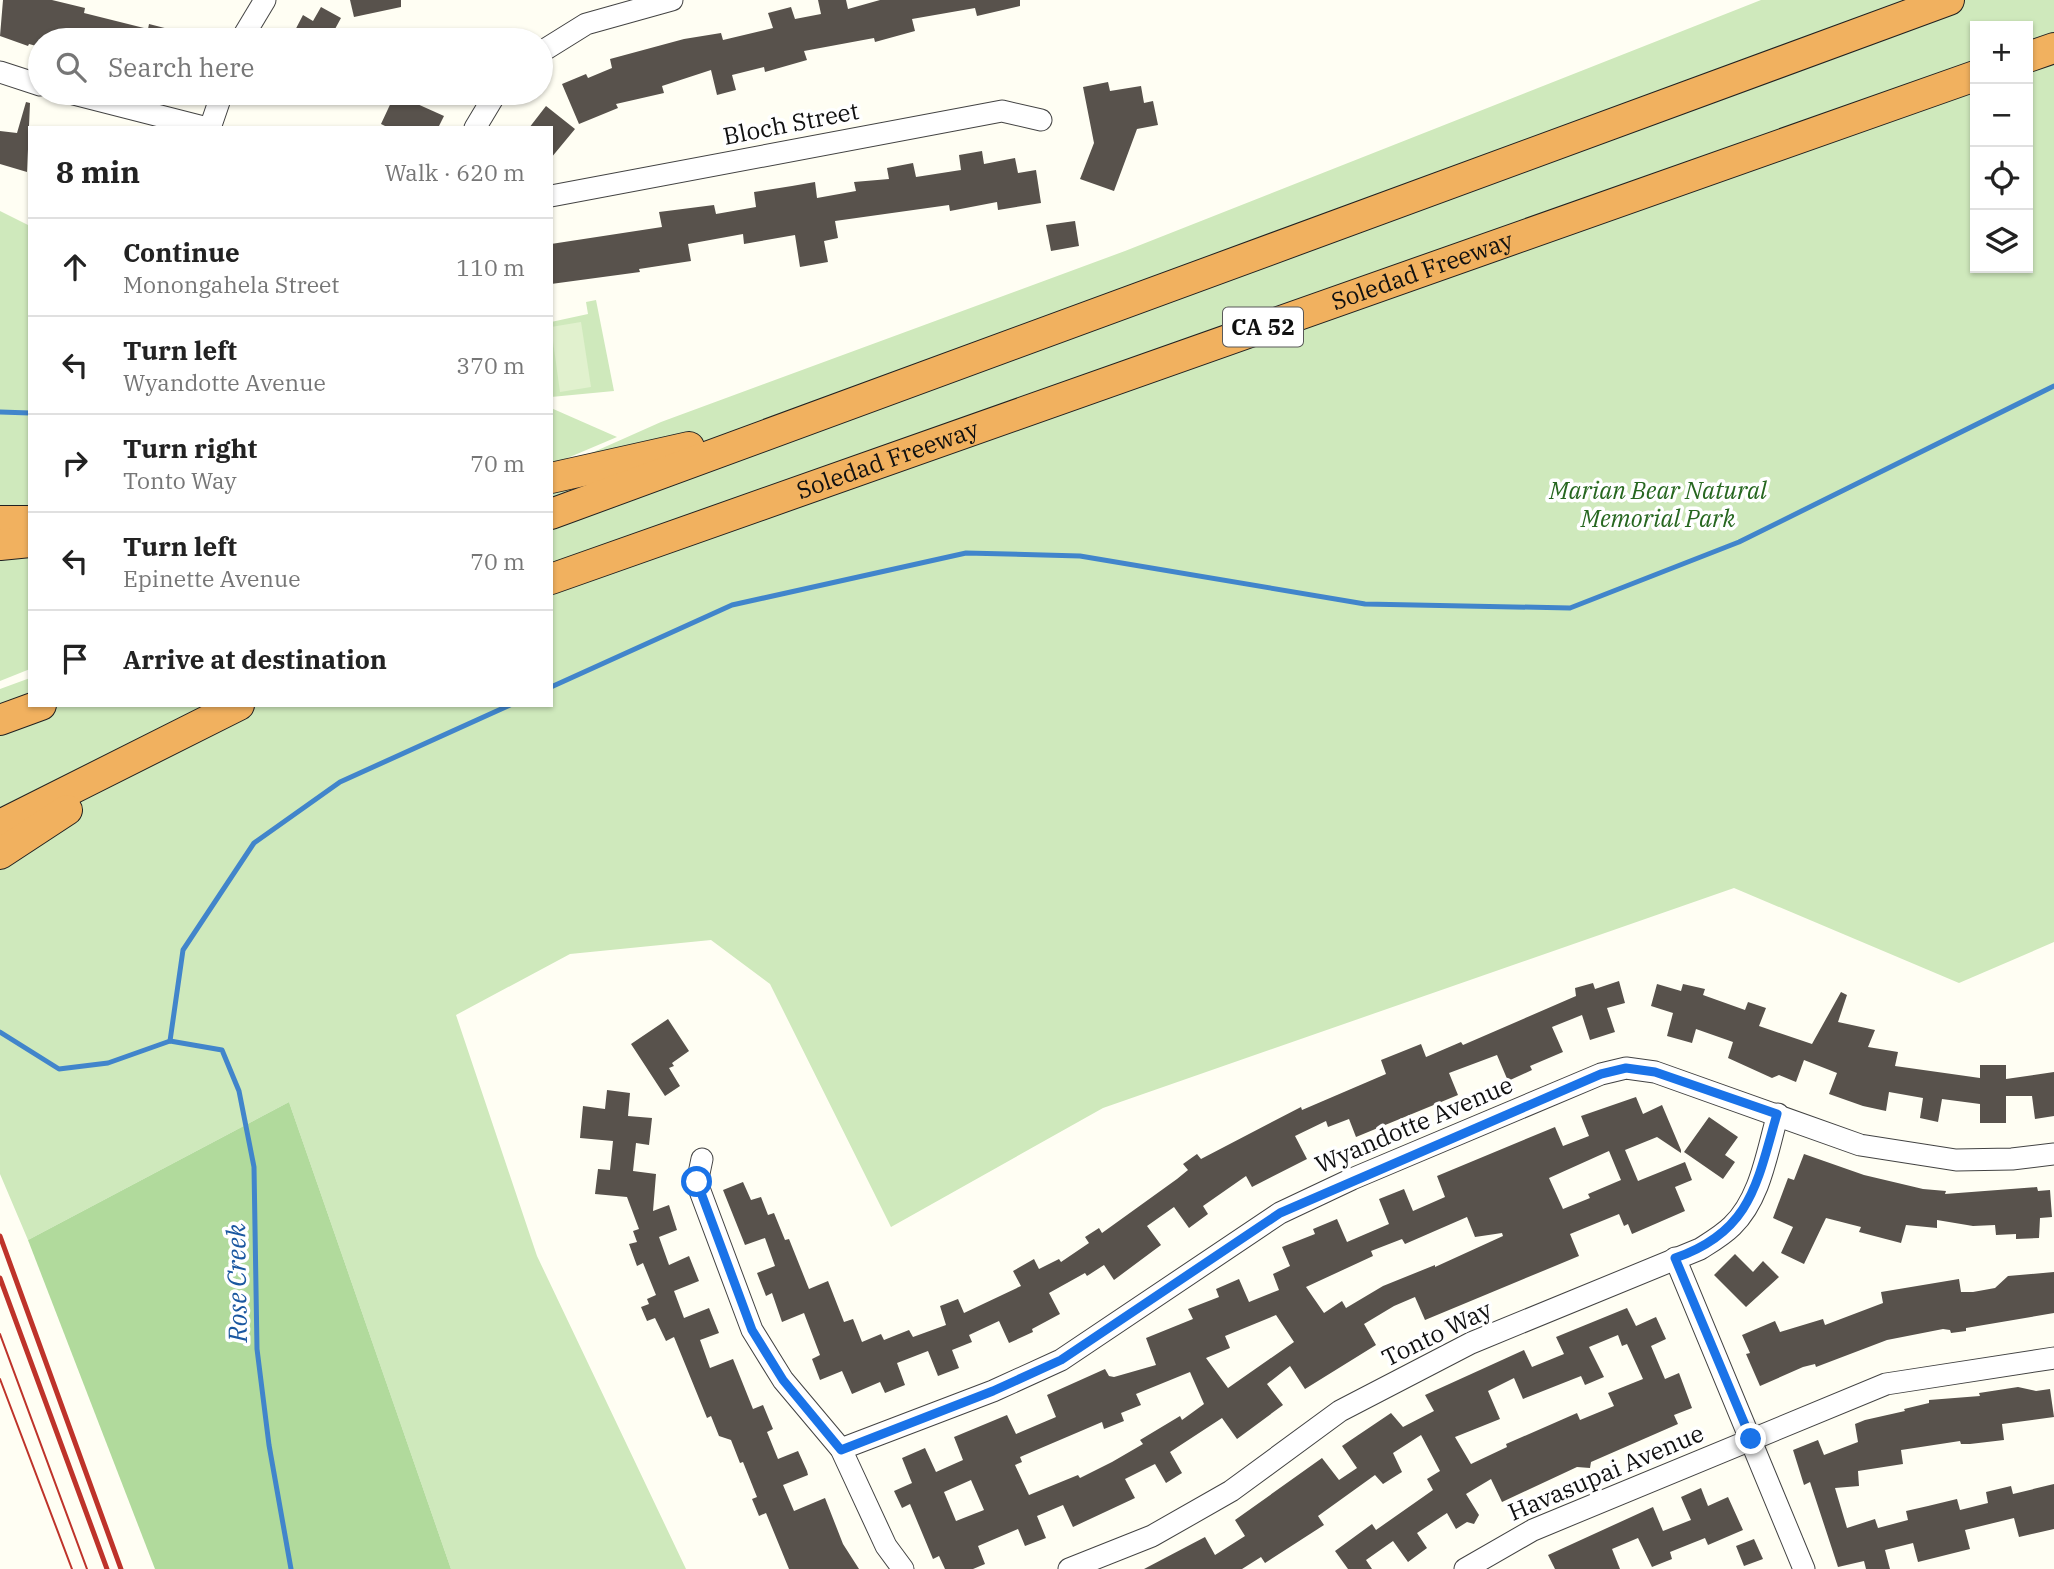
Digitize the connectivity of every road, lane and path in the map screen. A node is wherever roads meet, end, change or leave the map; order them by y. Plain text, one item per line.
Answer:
1 (265, 0) edge
2 (672, 0) edge
3 (1949, 0) edge
4 (248, 28) edge
5 (553, 45) edge
6 (2054, 48) edge
7 (2033, 55) edge
8 (0, 72) edge
9 (1970, 78) edge
10 (28, 81) edge
11 (118, 105) edge
12 (218, 105) edge
13 (489, 105) edge
14 (1041, 120) dead end
15 (201, 126) edge
16 (210, 126) edge
17 (476, 126) edge
18 (553, 196) edge
19 (762, 436) junction
20 (553, 478) edge
21 (553, 513) edge
22 (0, 521) edge
23 (28, 521) edge
24 (28, 542) edge
25 (0, 545) edge
26 (553, 578) edge
27 (36, 707) edge
28 (235, 707) edge
29 (0, 720) edge
30 (192, 727) junction
31 (0, 825) edge
32 (0, 854) edge
33 (1777, 1114) junction
34 (2054, 1154) edge
35 (702, 1159) dead end
36 (1675, 1258) junction
37 (2054, 1358) edge
38 (1751, 1439) junction
39 (841, 1450) junction
40 (903, 1569) edge
41 (1069, 1569) edge
42 (1465, 1569) edge
43 (1804, 1569) edge

1 - 4 street
2 - 5 street
3 - 19 highway
6 - 7 highway
8 - 10 street
9 - 26 highway, Soledad Freeway / CA 52
11 - 15 street
12 - 16 street
13 - 17 street
14 - 18 street, Bloch Street
19 - 20 highway
19 - 21 highway
22 - 23 highway
24 - 25 highway
27 - 29 highway
28 - 30 highway
30 - 31 highway
30 - 32 highway
33 - 34 street, Wyandotte Avenue
33 - 36 street, Tonto Way
33 - 39 street, Wyandotte Avenue
35 - 39 street
36 - 38 street
36 - 41 street, Tonto Way
37 - 38 street, Havasupai Avenue
38 - 42 street, Havasupai Avenue
38 - 43 street
39 - 40 street

